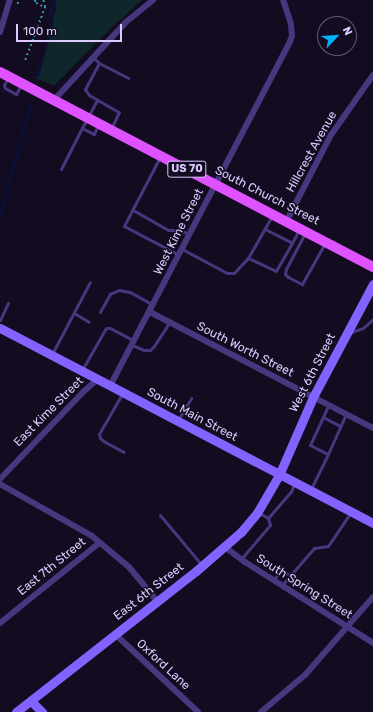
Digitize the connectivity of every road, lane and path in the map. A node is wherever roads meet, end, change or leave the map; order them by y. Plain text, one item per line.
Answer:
1 (10, 0) edge
2 (19, 0) edge
3 (35, 0) edge
4 (43, 0) edge
5 (283, 0) edge
6 (149, 1) edge
7 (17, 4) dead end
8 (45, 7) junction
9 (0, 32) edge
10 (93, 57) junction
11 (25, 60) dead end
12 (99, 63) junction
13 (4, 74) edge
14 (373, 75) edge
15 (128, 78) dead end
16 (54, 100) junction
17 (97, 100) junction
18 (87, 117) junction
19 (99, 123) junction
20 (82, 128) junction
21 (110, 129) junction
22 (161, 155) junction
23 (61, 168) dead end
24 (216, 185) junction
25 (133, 210) junction
26 (273, 214) junction
27 (286, 222) junction
28 (266, 229) junction
29 (303, 230) junction
30 (190, 234) junction
31 (326, 241) junction
32 (292, 243) junction
33 (181, 252) junction
34 (248, 258) junction
35 (373, 267) edge
36 (90, 282) dead end
37 (373, 284) edge
38 (8, 303) dead end
39 (154, 304) junction
40 (100, 312) dead end
41 (150, 312) junction
42 (74, 313) junction
43 (373, 319) edge
44 (0, 320) edge
45 (89, 322) dead end
46 (169, 323) junction
47 (0, 328) edge
48 (346, 334) junction
49 (133, 343) junction
50 (51, 355) junction
51 (82, 371) junction
52 (98, 379) junction
53 (110, 386) junction
54 (123, 392) junction
55 (313, 397) junction
56 (191, 398) dead end
57 (328, 405) junction
58 (346, 414) junction
59 (323, 417) junction
60 (177, 422) junction
61 (340, 426) junction
62 (373, 428) edge
63 (124, 452) dead end
64 (328, 454) junction
65 (279, 475) junction
66 (0, 479) edge
67 (295, 483) junction
68 (0, 484) edge
69 (310, 490) junction
70 (258, 512) junction
71 (351, 512) junction
72 (160, 515) dead end
73 (268, 518) junction
74 (373, 524) edge
75 (99, 543) junction
76 (224, 547) junction
77 (241, 559) junction
78 (202, 566) junction
79 (289, 575) junction
80 (273, 580) junction
81 (282, 586) junction
82 (373, 597) edge
83 (156, 601) junction
84 (0, 623) edge
85 (348, 627) junction
86 (115, 634) junction
87 (373, 644) edge
88 (31, 701) junction
89 (270, 710) edge
90 (16, 712) edge
91 (42, 712) edge
92 (198, 712) edge
93 (261, 712) edge

1 - 9 street
2 - 7 path
3 - 8 path
4 - 8 path
5 - 24 street, West Kime Street
6 - 10 street
8 - 11 path
10 - 12 lane
10 - 16 street
12 - 15 lane
12 - 17 lane
13 - 16 main road, South Church Street / US 70
14 - 27 street, Hillcrest Avenue
16 - 18 main road, South Church Street / US 70
17 - 18 lane
17 - 21 lane
18 - 19 main road, South Church Street / US 70
18 - 20 lane
19 - 20 lane
19 - 21 main road, South Church Street / US 70
20 - 23 lane
21 - 22 main road, South Church Street / US 70
22 - 24 main road, South Church Street / US 70
22 - 25 lane
24 - 26 main road, South Church Street / US 70
24 - 30 street, West Kime Street
25 - 30 lane
25 - 33 lane
26 - 27 main road, South Church Street / US 70
26 - 28 lane
27 - 29 main road, South Church Street / US 70
28 - 32 lane
28 - 34 lane
29 - 31 main road, South Church Street / US 70
29 - 31 lane
29 - 32 lane
30 - 33 street, West Kime Street
31 - 35 main road, South Church Street / US 70
32 - 34 lane
33 - 34 lane
33 - 39 street, West Kime Street
36 - 42 lane
37 - 48 street, West 6th Street
38 - 44 lane
39 - 40 lane
39 - 41 street, West Kime Street
41 - 46 street, South Worth Street
41 - 49 street, West Kime Street
42 - 45 lane
42 - 50 lane
43 - 48 lane
46 - 49 lane
46 - 55 street, South Worth Street
47 - 50 street, South Main Street
48 - 55 street, West 6th Street
49 - 51 lane
49 - 53 street, West Kime Street
50 - 51 street, South Main Street
51 - 52 street, South Main Street
52 - 53 street, South Main Street
52 - 66 street, East Kime Street
53 - 54 street, South Main Street
54 - 60 street, South Main Street
54 - 63 lane
55 - 57 street, South Worth Street
55 - 65 street, West 6th Street
56 - 60 lane
57 - 58 street, South Worth Street
57 - 59 lane
58 - 61 lane
58 - 62 street, South Worth Street
59 - 61 lane
59 - 64 lane
60 - 65 street, South Main Street
61 - 64 lane
64 - 69 lane
65 - 67 street, South Main Street
65 - 70 street, East 6th Street
67 - 69 street, South Main Street
67 - 73 lane
68 - 75 street
69 - 71 street, South Main Street
70 - 73 lane
70 - 76 street, East 6th Street
71 - 74 street, South Main Street
71 - 79 lane
72 - 78 lane
73 - 77 lane
75 - 83 street
75 - 84 street, East 7th Street
76 - 77 street, South Spring Street
76 - 78 street, East 6th Street
77 - 80 street, South Spring Street
78 - 83 street, East 6th Street
79 - 80 lane
79 - 81 lane
80 - 81 street, South Spring Street
81 - 85 street, South Spring Street
82 - 85 street
83 - 86 street, East 6th Street
85 - 87 street, South Spring Street
85 - 89 street
86 - 88 street, East 6th Street
86 - 92 street, Oxford Lane
88 - 90 street, East 6th Street
88 - 91 street
89 - 93 street

